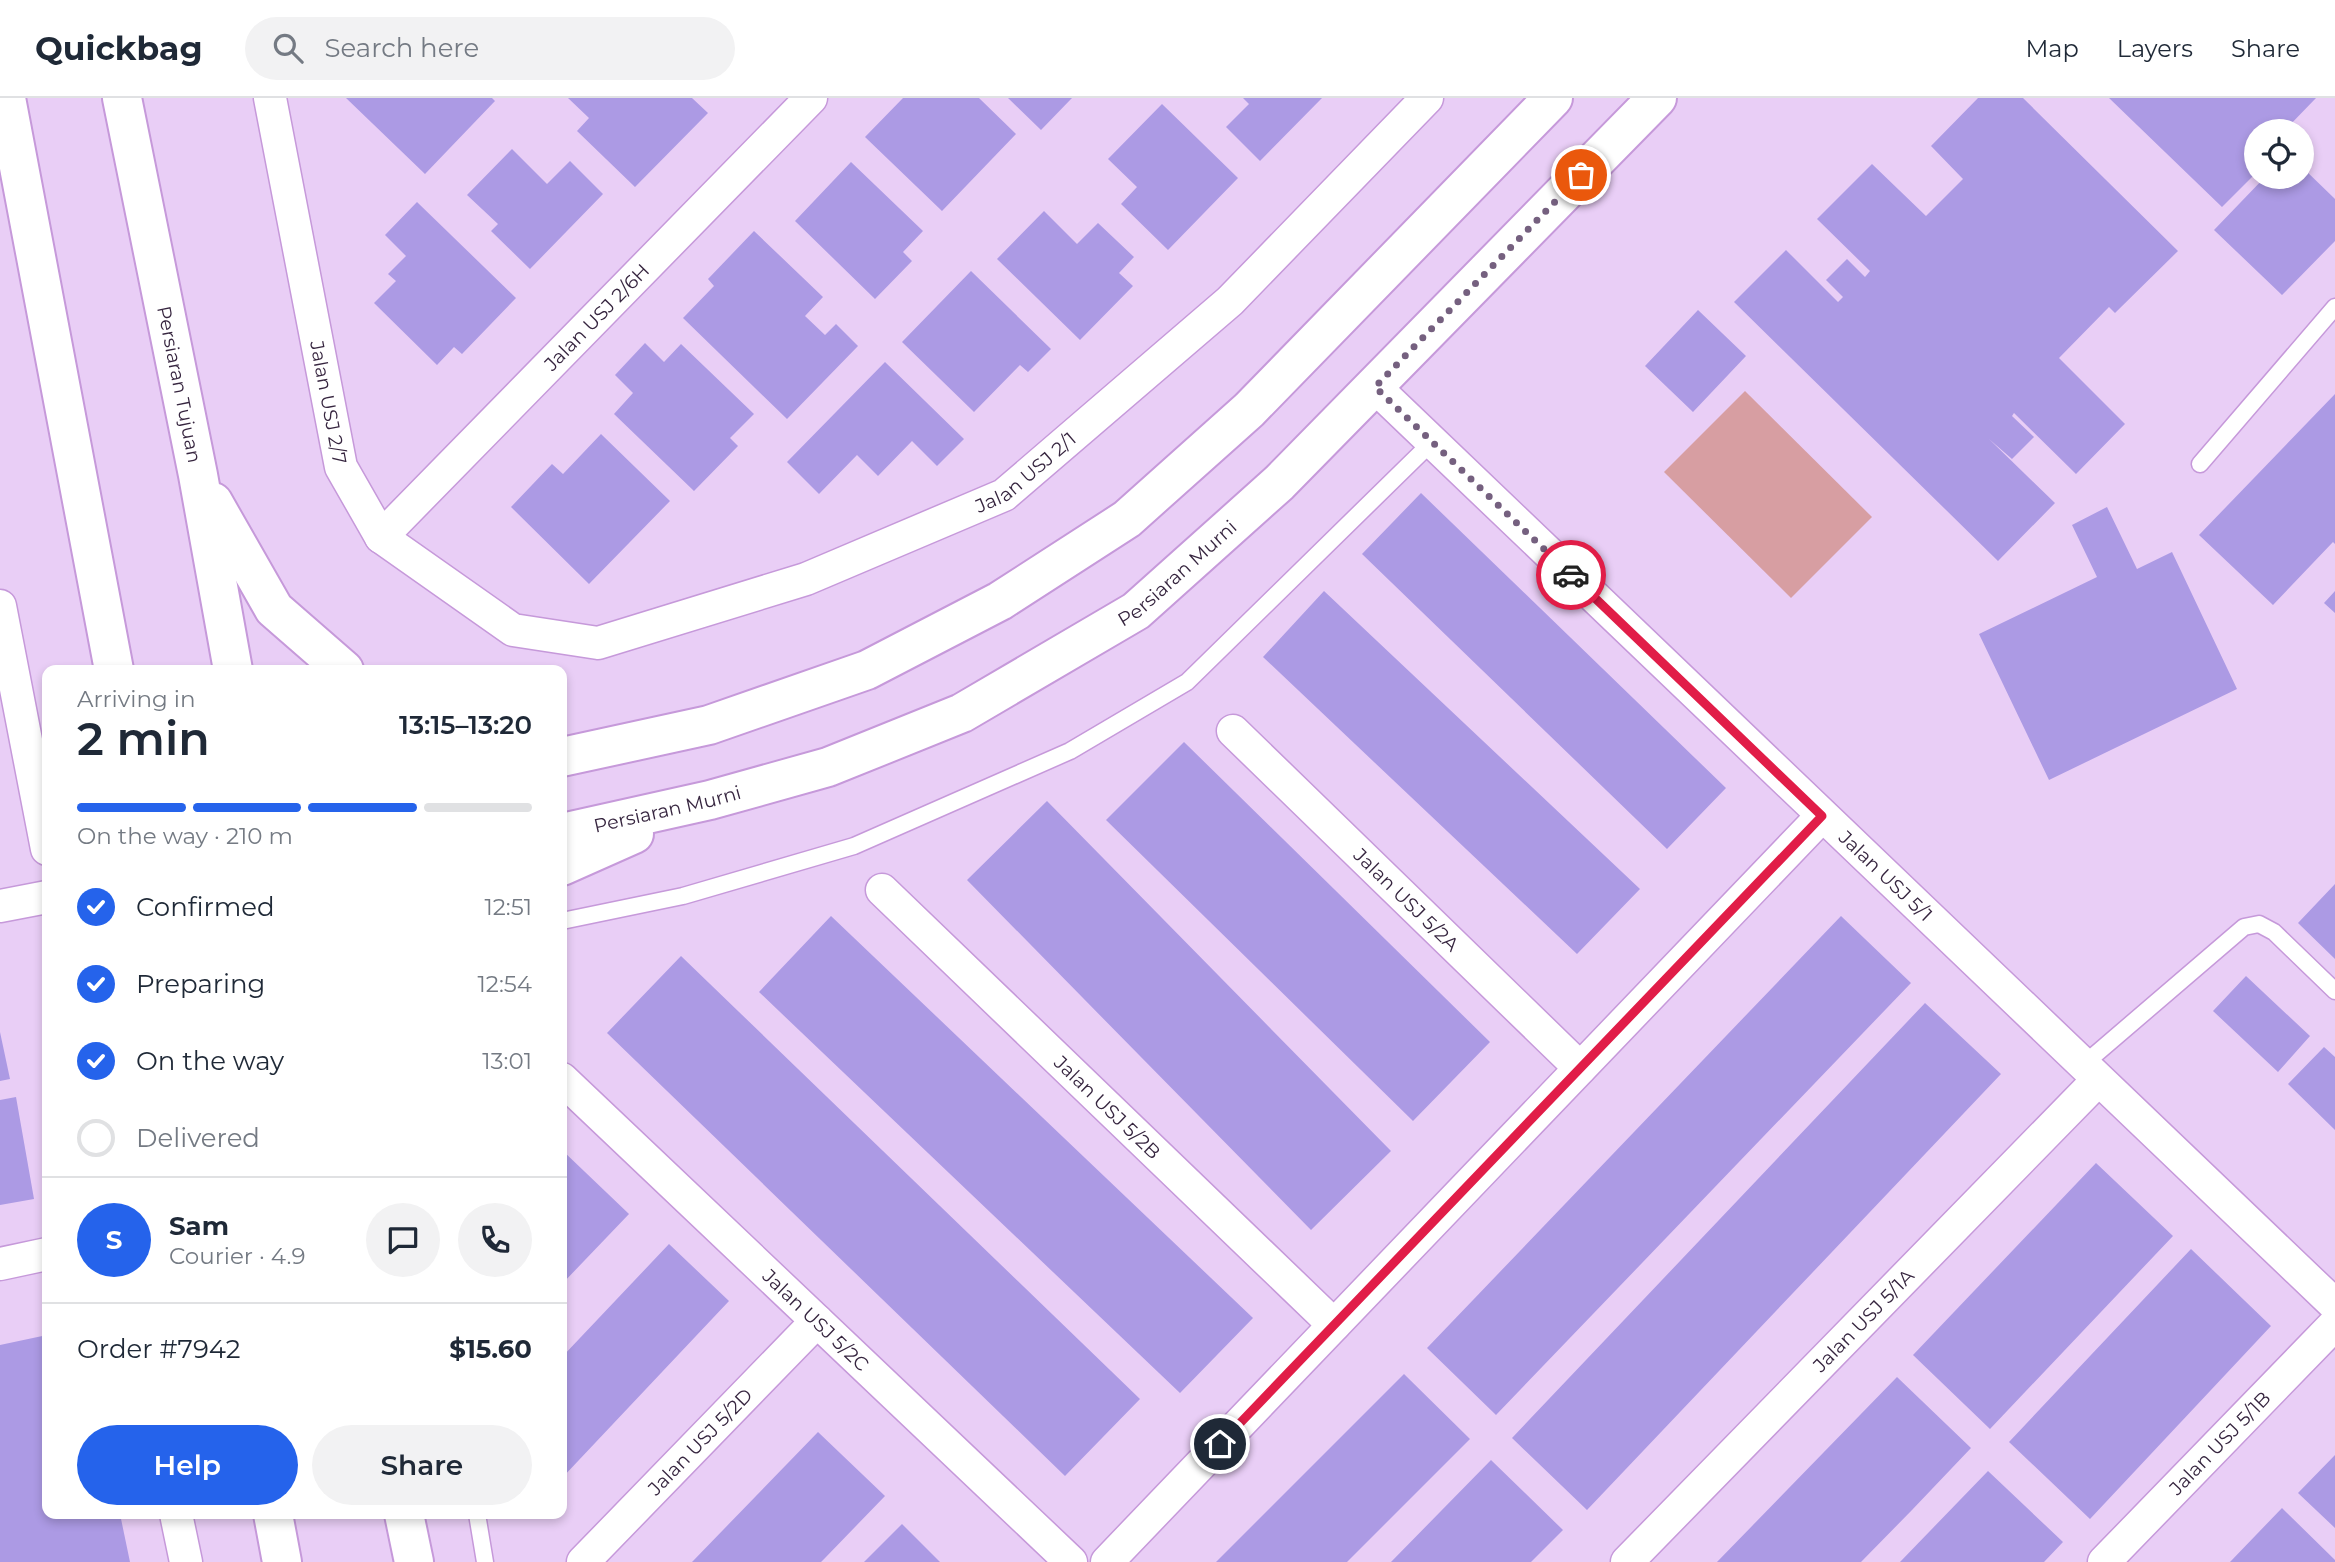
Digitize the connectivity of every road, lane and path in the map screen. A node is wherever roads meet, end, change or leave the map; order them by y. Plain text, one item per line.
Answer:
1 (6, 98) edge
2 (122, 98) edge
3 (270, 98) edge
4 (811, 98) edge
5 (1427, 98) edge
6 (1553, 98) edge
7 (1657, 98) edge
8 (2335, 307) edge
9 (1375, 387) junction
10 (1432, 442) junction
11 (2200, 464) dead end
12 (198, 475) junction
13 (381, 537) junction
14 (0, 606) edge
15 (513, 630) joint
16 (113, 665) edge
17 (232, 665) edge
18 (338, 665) edge
19 (1233, 731) dead end
20 (567, 755) edge
21 (710, 800) junction
22 (1822, 816) junction
23 (42, 823) edge
24 (567, 832) edge
25 (567, 864) edge
26 (882, 890) dead end
27 (42, 898) edge
28 (0, 906) edge
29 (567, 921) edge
30 (2335, 991) edge
31 (1580, 1068) junction
32 (2091, 1072) junction
33 (567, 1084) edge
34 (42, 1255) edge
35 (0, 1264) edge
36 (2335, 1305) edge
37 (817, 1321) junction
38 (2335, 1324) edge
39 (1334, 1325) junction
40 (177, 1519) edge
41 (274, 1519) edge
42 (405, 1519) edge
43 (478, 1519) edge
44 (186, 1562) edge
45 (282, 1562) edge
46 (414, 1562) edge
47 (485, 1562) edge
48 (583, 1562) edge
49 (1071, 1562) edge
50 (1107, 1562) edge
51 (1627, 1562) edge
52 (2104, 1562) edge

1 - 16 main road
2 - 12 main road, Persiaran Tujuan
3 - 13 street, Jalan USJ 2/7
4 - 13 street, Jalan USJ 2/6H
5 - 15 street, Jalan USJ 2/1
6 - 20 main road
7 - 9 main road, Persiaran Murni
8 - 11 lane
9 - 10 street, Jalan USJ 5/1
9 - 21 main road, Persiaran Murni
10 - 22 street, Jalan USJ 5/1
10 - 29 lane
12 - 17 main road, Persiaran Tujuan
12 - 18 main road
13 - 15 street, Jalan USJ 2/7
14 - 23 street
19 - 31 street, Jalan USJ 5/2A
21 - 24 main road, Persiaran Murni
21 - 25 main road
22 - 31 street
22 - 32 street, Jalan USJ 5/1
26 - 39 street, Jalan USJ 5/2B
27 - 28 street
30 - 32 lane
31 - 39 street
32 - 36 street, Jalan USJ 5/1
32 - 51 street, Jalan USJ 5/1A
33 - 37 street, Jalan USJ 5/2C
34 - 35 street
37 - 48 street, Jalan USJ 5/2D
37 - 49 street, Jalan USJ 5/2C
38 - 52 street, Jalan USJ 5/1B
39 - 50 street
40 - 44 street
41 - 45 main road
42 - 46 main road
43 - 47 lane

